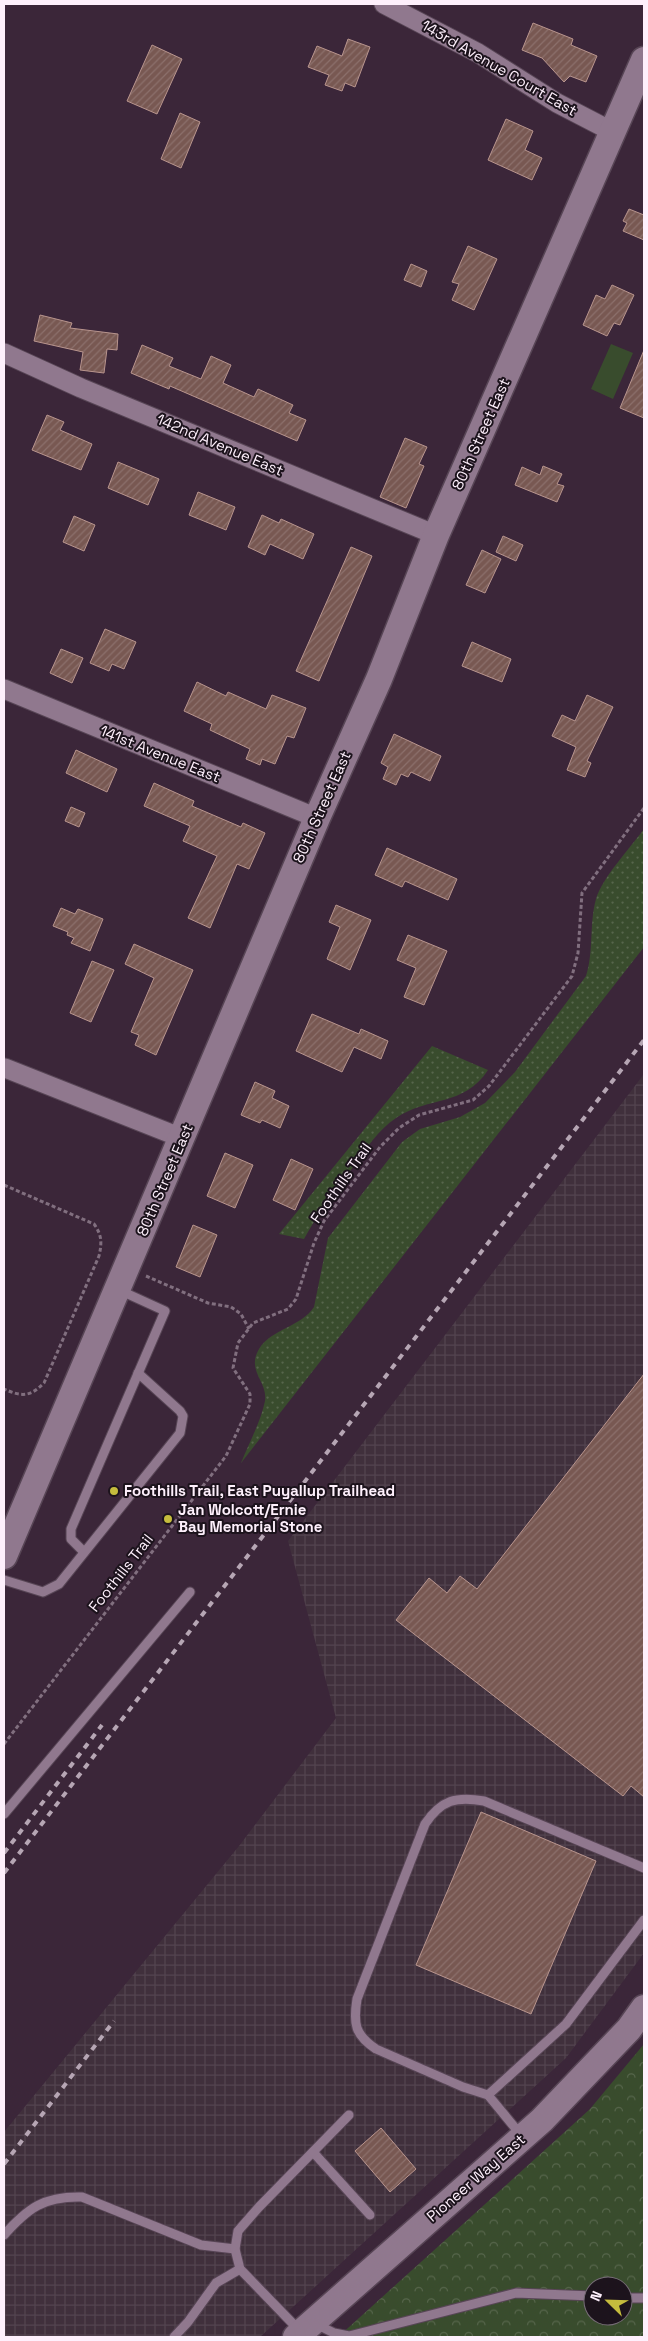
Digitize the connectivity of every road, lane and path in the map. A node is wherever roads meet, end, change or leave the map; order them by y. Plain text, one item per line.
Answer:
1 (384, 4) edge
2 (644, 60) edge
3 (613, 132) junction
4 (4, 354) edge
5 (436, 535) junction
6 (4, 690) edge
7 (644, 808) edge
8 (317, 818) junction
9 (4, 1068) edge
10 (182, 1138) junction
11 (4, 1185) edge
12 (145, 1276) dead end
13 (118, 1290) junction
14 (249, 1329) junction
15 (138, 1373) junction
16 (4, 1389) edge
17 (84, 1552) junction
18 (4, 1556) edge
19 (4, 1580) edge
20 (190, 1592) dead end
21 (4, 1744) edge
22 (4, 1814) edge
23 (644, 1868) edge
24 (644, 1920) edge
25 (644, 2008) edge
26 (488, 2095) junction
27 (349, 2115) dead end
28 (523, 2137) junction
29 (313, 2152) junction
30 (370, 2215) dead end
31 (4, 2235) edge
32 (235, 2249) junction
33 (240, 2269) junction
34 (583, 2296) edge
35 (303, 2331) edge
36 (174, 2337) edge

1 - 3 street, 143rd Avenue Court East
2 - 3 street, 80th Street East
3 - 5 street, 80th Street East
4 - 5 street, 142nd Avenue East
5 - 8 street, 80th Street East
6 - 8 street, 141st Avenue East
7 - 14 path, Foothills Trail
8 - 10 street, 80th Street East
9 - 10 street
10 - 13 street, 80th Street East
11 - 16 path
12 - 14 path
13 - 15 lane
13 - 18 street, 80th Street East
14 - 21 path, Foothills Trail
15 - 17 lane
15 - 17 lane
17 - 19 lane
20 - 22 lane
23 - 26 lane
24 - 26 lane
25 - 28 street, Pioneer Way East
26 - 28 lane
27 - 29 lane
28 - 35 street, Pioneer Way East
29 - 30 lane
29 - 32 lane
31 - 32 lane
32 - 33 lane
33 - 35 lane
33 - 36 lane
34 - 35 lane

